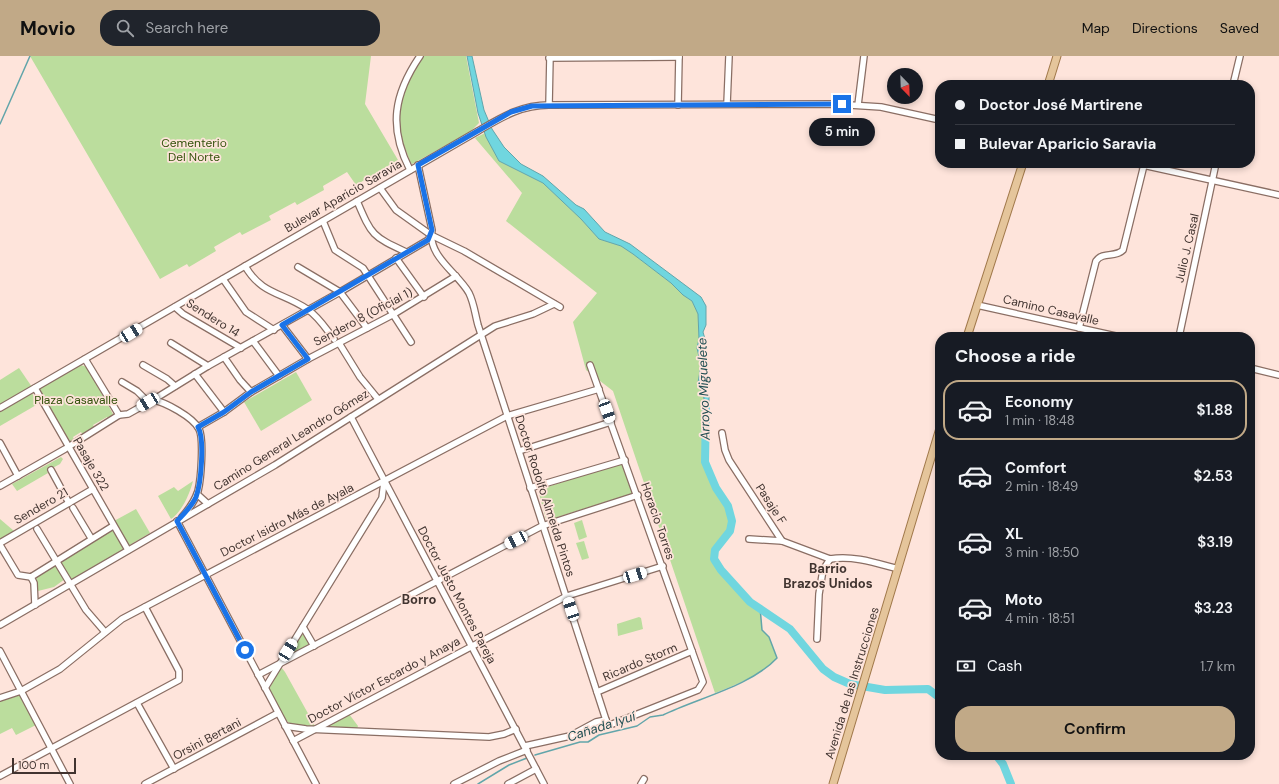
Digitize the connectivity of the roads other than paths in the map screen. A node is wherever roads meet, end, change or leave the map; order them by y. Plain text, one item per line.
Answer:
1 (420, 56) edge
2 (679, 56) edge
3 (729, 56) edge
4 (864, 56) edge
5 (1056, 56) edge
6 (1240, 56) edge
7 (549, 57) edge
8 (1049, 80) edge
9 (1234, 80) edge
10 (727, 104) junction
11 (549, 105) junction
12 (678, 105) junction
13 (858, 105) junction
14 (935, 119) edge
15 (418, 165) junction
16 (1022, 168) edge
17 (1143, 168) edge
18 (1158, 168) edge
19 (1215, 168) edge
20 (410, 170) junction
21 (1212, 180) junction
22 (380, 188) junction
23 (1279, 195) edge
24 (357, 201) junction
25 (322, 221) junction
26 (431, 235) junction
27 (406, 252) junction
28 (396, 258) junction
29 (245, 266) junction
30 (298, 267) dead end
31 (367, 275) junction
32 (456, 276) junction
33 (223, 279) junction
34 (340, 292) junction
35 (424, 296) junction
36 (554, 304) junction
37 (977, 305) junction
38 (175, 306) junction
39 (560, 307) dead end
40 (308, 310) junction
41 (394, 314) junction
42 (282, 325) junction
43 (367, 328) junction
44 (1079, 328) junction
45 (274, 330) junction
46 (969, 332) edge
47 (1097, 332) edge
48 (1180, 332) edge
49 (481, 335) junction
50 (253, 341) junction
51 (336, 341) junction
52 (411, 342) dead end
53 (171, 344) dead end
54 (241, 348) junction
55 (224, 356) junction
56 (85, 359) junction
57 (308, 359) junction
58 (143, 365) dead end
59 (590, 365) dead end
60 (208, 366) junction
61 (1255, 369) edge
62 (195, 374) junction
63 (1279, 375) edge
64 (279, 376) junction
65 (122, 382) dead end
66 (175, 386) junction
67 (35, 388) junction
68 (599, 389) junction
69 (251, 392) junction
70 (378, 399) junction
71 (150, 401) junction
72 (0, 408) edge
73 (224, 412) junction
74 (119, 415) junction
75 (507, 416) junction
76 (351, 417) junction
77 (611, 422) junction
78 (198, 427) junction
79 (722, 433) dead end
80 (0, 443) edge
81 (935, 445) edge
82 (68, 446) junction
83 (519, 451) junction
84 (625, 460) junction
85 (50, 470) dead end
86 (18, 476) junction
87 (384, 482) junction
88 (0, 486) edge
89 (530, 488) junction
90 (93, 489) junction
91 (197, 494) junction
92 (638, 495) junction
93 (208, 504) junction
94 (71, 505) junction
95 (177, 521) junction
96 (113, 526) junction
97 (542, 526) junction
98 (37, 529) dead end
99 (91, 538) junction
100 (749, 539) dead end
101 (782, 541) junction
102 (0, 544) edge
103 (128, 550) junction
104 (830, 558) junction
105 (55, 561) junction
106 (662, 566) junction
107 (898, 568) junction
108 (205, 575) junction
109 (28, 577) junction
110 (437, 581) junction
111 (70, 584) junction
112 (567, 596) junction
113 (35, 605) junction
114 (145, 607) junction
115 (0, 625) edge
116 (303, 627) junction
117 (105, 632) junction
118 (816, 639) dead end
119 (314, 646) junction
120 (472, 646) junction
121 (0, 651) edge
122 (692, 651) junction
123 (280, 663) junction
124 (258, 675) junction
125 (265, 688) junction
126 (21, 691) junction
127 (596, 692) junction
128 (0, 698) edge
129 (137, 703) junction
130 (278, 713) junction
131 (606, 720) junction
132 (610, 725) joint
133 (285, 726) junction
134 (316, 728) junction
135 (516, 729) junction
136 (293, 741) junction
137 (51, 748) junction
138 (526, 748) junction
139 (174, 769) junction
140 (536, 769) junction
141 (0, 776) edge
142 (70, 784) edge
143 (145, 784) edge
144 (316, 784) edge
145 (454, 784) edge
146 (508, 784) edge
147 (544, 784) edge
148 (833, 784) edge

1 - 20 street
2 - 7 street
2 - 12 street
3 - 10 street
4 - 13 street
5 - 8 main road
6 - 9 street
7 - 11 street
10 - 12 street, Bulevar Aparicio Saravia
10 - 13 street, Bulevar Aparicio Saravia
11 - 12 street, Bulevar Aparicio Saravia
11 - 15 street, Bulevar Aparicio Saravia
13 - 14 street, Bulevar Aparicio Saravia
15 - 20 street, Bulevar Aparicio Saravia
15 - 26 street, Doctor Rodolfo Almeida Pintos
16 - 37 main road
17 - 44 street
18 - 21 street
19 - 21 street, Julio J. Casal
20 - 22 street, Bulevar Aparicio Saravia
21 - 23 street
21 - 48 street, Julio J. Casal
22 - 24 street, Bulevar Aparicio Saravia
22 - 26 street
24 - 25 street, Bulevar Aparicio Saravia
24 - 27 street
25 - 29 street, Bulevar Aparicio Saravia
25 - 31 street
26 - 27 street
26 - 32 street, Doctor Rodolfo Almeida Pintos
26 - 36 street
27 - 28 street
28 - 31 street
28 - 35 street
29 - 33 street, Bulevar Aparicio Saravia
29 - 40 street
30 - 34 street
31 - 34 street
31 - 41 street
32 - 35 street, Sendero 8 (Oficial 1)
32 - 49 street, Doctor Rodolfo Almeida Pintos
33 - 38 street, Bulevar Aparicio Saravia
33 - 45 street
34 - 40 street
34 - 43 street
35 - 41 street, Sendero 8 (Oficial 1)
36 - 39 street
36 - 49 street, Camino General Leandro Gómez
37 - 44 street, Camino Casavalle
37 - 46 main road
38 - 54 street, Sendero 14
38 - 56 street, Bulevar Aparicio Saravia
40 - 42 street
40 - 51 street
41 - 43 street, Sendero 8 (Oficial 1)
41 - 52 street
42 - 45 street
42 - 57 street
43 - 51 street, Sendero 8 (Oficial 1)
44 - 47 street, Camino Casavalle
45 - 50 street
49 - 70 street, Camino General Leandro Gómez
49 - 75 street, Doctor Rodolfo Almeida Pintos
50 - 54 street
50 - 64 street
51 - 57 street, Sendero 8 (Oficial 1)
51 - 70 street
53 - 60 street
54 - 55 street
55 - 60 street
55 - 69 street
56 - 67 street, Bulevar Aparicio Saravia
56 - 74 street
57 - 64 street, Sendero 8 (Oficial 1)
58 - 66 street
59 - 68 street, Horacio Torres
60 - 62 street
61 - 63 street
62 - 66 street
62 - 73 street
64 - 69 street, Sendero 8 (Oficial 1)
65 - 71 street
66 - 71 street
67 - 72 street, Bulevar Aparicio Saravia
67 - 82 street, Pasaje 322
68 - 75 street, Doctor Isidro Más de Ayala
68 - 77 street, Horacio Torres
69 - 73 street, Sendero 8 (Oficial 1)
70 - 76 street, Camino General Leandro Gómez
71 - 74 street
71 - 78 street
73 - 78 street, Sendero 8 (Oficial 1)
74 - 82 street
75 - 83 street, Doctor Rodolfo Almeida Pintos
75 - 87 street, Doctor Isidro Más de Ayala
76 - 87 street, Doctor Justo Montes Pareja
76 - 93 street, Camino General Leandro Gómez
77 - 83 street
77 - 84 street, Horacio Torres
78 - 91 street
79 - 101 street, Pasaje F
80 - 86 street
81 - 107 main road, Avenida de las Instrucciones
82 - 86 street
82 - 90 street, Pasaje 322
83 - 89 street, Doctor Rodolfo Almeida Pintos
84 - 89 street
84 - 92 street, Horacio Torres
85 - 94 street
86 - 88 street
87 - 108 street, Doctor Isidro Más de Ayala
87 - 110 street, Doctor Justo Montes Pareja
87 - 116 street
89 - 97 street, Doctor Rodolfo Almeida Pintos
90 - 94 street, Sendero 21
90 - 96 street, Pasaje 322
91 - 93 street
91 - 95 street
92 - 97 street
92 - 106 street, Horacio Torres
93 - 95 street, Camino General Leandro Gómez
94 - 99 street
94 - 102 street, Sendero 21
95 - 103 street, Camino General Leandro Gómez
95 - 108 street
96 - 99 street
96 - 103 street, Pasaje 322
97 - 110 street
97 - 112 street, Doctor Rodolfo Almeida Pintos
98 - 105 street
99 - 105 street
100 - 101 street
101 - 104 street, Pasaje F
102 - 109 street
103 - 111 street, Camino General Leandro Gómez
104 - 107 street, Pasaje F
104 - 118 street
105 - 109 street
105 - 111 street
106 - 112 street, Doctor Víctor Escardo y Anaya
106 - 122 street, Horacio Torres
107 - 148 main road, Avenida de las Instrucciones
108 - 114 street, Doctor Isidro Más de Ayala
108 - 124 street
109 - 113 street
110 - 119 street
110 - 120 street, Doctor Justo Montes Pareja
111 - 113 street, Camino General Leandro Gómez
111 - 117 street
112 - 120 street, Doctor Víctor Escardo y Anaya
112 - 127 street, Doctor Rodolfo Almeida Pintos
113 - 115 street, Camino General Leandro Gómez
114 - 117 street, Doctor Isidro Más de Ayala
114 - 129 street
116 - 119 street
116 - 123 street
117 - 126 street, Doctor Isidro Más de Ayala
119 - 123 street
120 - 134 street, Doctor Víctor Escardo y Anaya
120 - 135 street, Doctor Justo Montes Pareja
121 - 126 street
122 - 127 street, Ricardo Storm
122 - 132 street, Horacio Torres
123 - 124 street
123 - 125 street
124 - 125 street
125 - 130 street
126 - 128 street, Doctor Isidro Más de Ayala
126 - 137 street
127 - 131 street, Doctor Rodolfo Almeida Pintos
129 - 137 street
129 - 139 street
130 - 133 street
130 - 139 street, Orsini Bertani
131 - 132 street, Doctor Rodolfo Almeida Pintos
131 - 138 street
133 - 134 street
133 - 136 street
134 - 135 street
134 - 136 street, Doctor Víctor Escardo y Anaya
135 - 138 street, Doctor Justo Montes Pareja
136 - 144 street
137 - 141 street
137 - 142 street
138 - 140 street, Doctor Justo Montes Pareja
138 - 145 street
139 - 143 street, Orsini Bertani
140 - 146 street
140 - 147 street, Doctor Justo Montes Pareja

